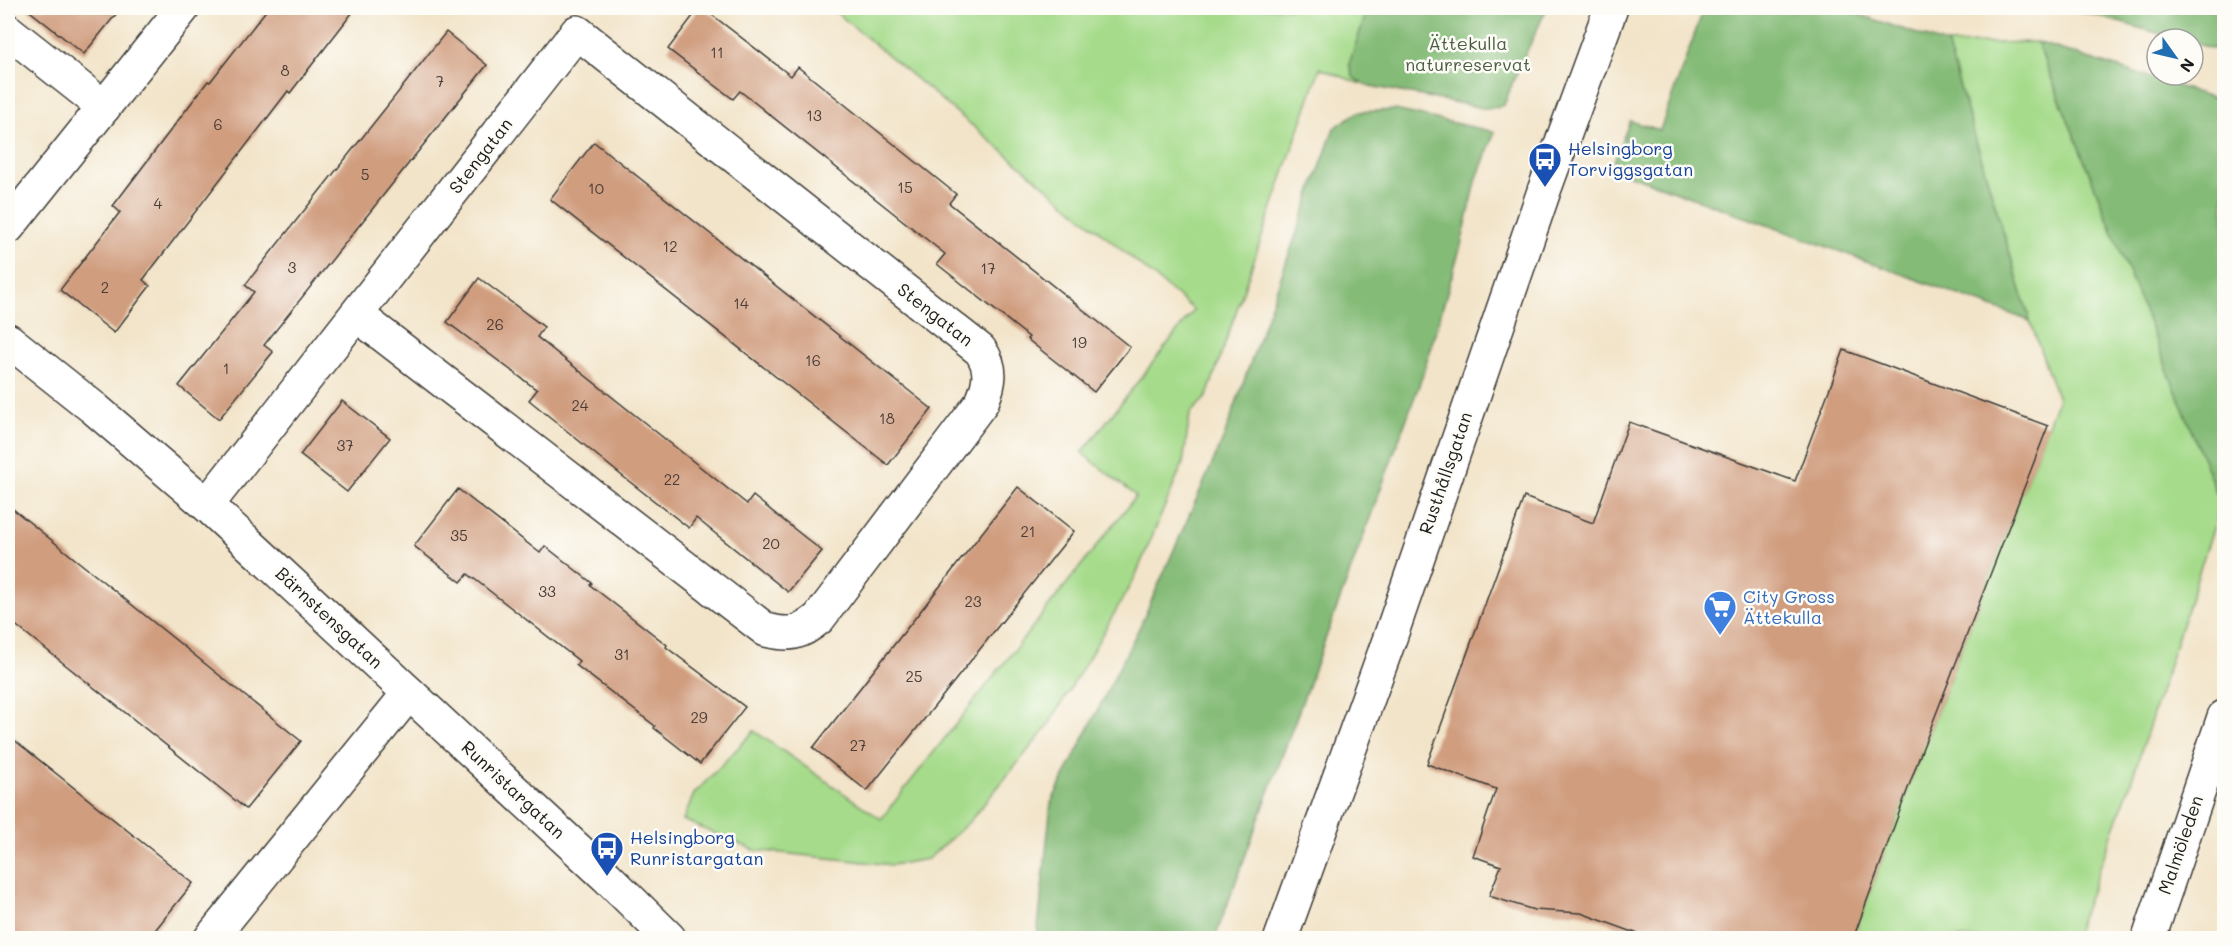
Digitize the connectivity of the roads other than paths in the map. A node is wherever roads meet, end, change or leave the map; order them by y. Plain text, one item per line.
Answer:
1 (183, 8) edge
2 (1611, 8) edge
3 (8, 31) edge
4 (104, 107) junction
5 (8, 227) edge
6 (357, 315) junction
7 (8, 340) edge
8 (207, 505) junction
9 (409, 693) junction
10 (2224, 717) edge
11 (211, 939) edge
12 (669, 939) edge
13 (1281, 939) edge
14 (2149, 939) edge

1 - 4 main road
2 - 13 main road, Rusthållsgatan
3 - 4 main road
4 - 5 main road
6 - 6 main road, Stengatan
6 - 8 main road, Stengatan
7 - 8 main road, Bärnstensgatan
8 - 9 main road, Bärnstensgatan
9 - 11 main road
9 - 12 main road, Runristargatan
10 - 14 main road, Malmöleden

